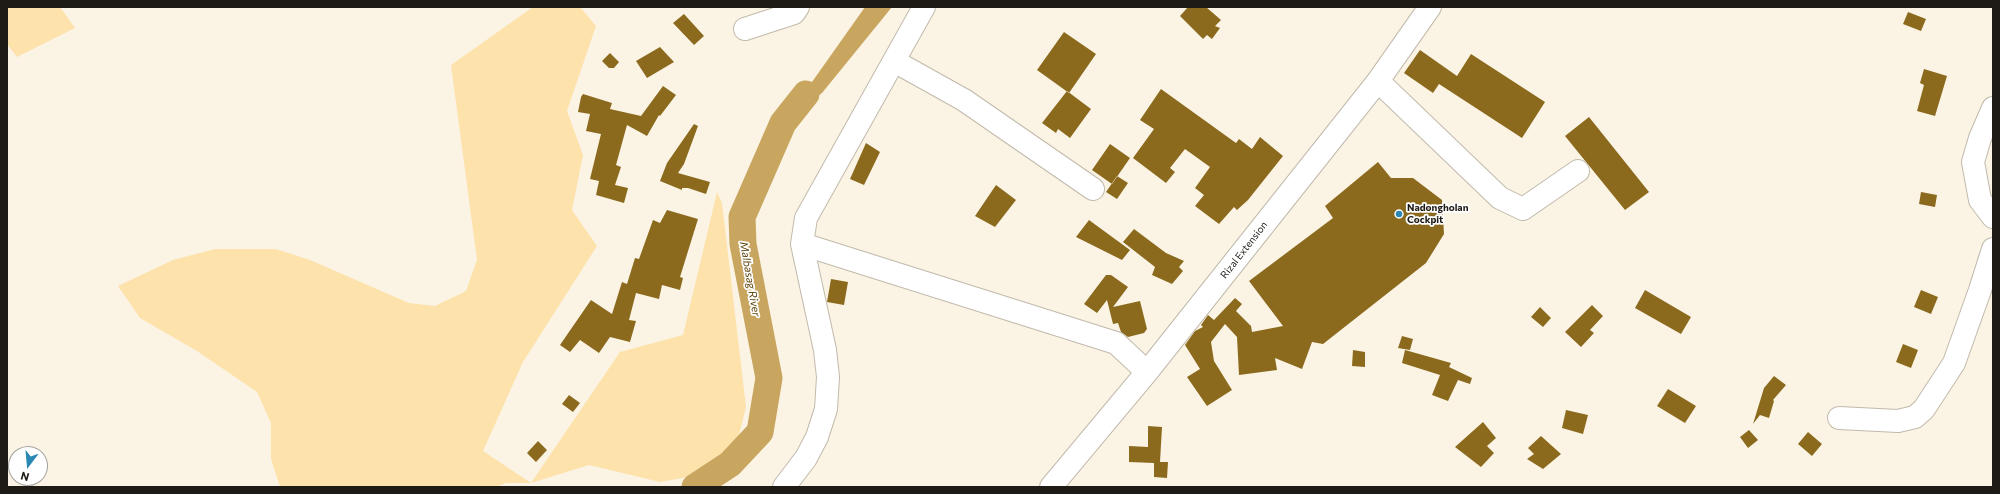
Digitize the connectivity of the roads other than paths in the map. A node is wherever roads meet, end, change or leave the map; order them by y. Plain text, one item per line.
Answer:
1 (798, 7) edge
2 (924, 7) edge
3 (1430, 7) edge
4 (745, 29) dead end
5 (894, 61) junction
6 (1378, 81) junction
7 (1993, 108) edge
8 (1578, 171) dead end
9 (1093, 189) dead end
10 (1993, 217) edge
11 (802, 244) junction
12 (1993, 249) edge
13 (1148, 372) junction
14 (1839, 418) dead end
15 (784, 487) edge
16 (1051, 487) edge

1 - 4 street
2 - 5 street
3 - 6 street, Rizal Extension
5 - 9 street
5 - 11 street
6 - 8 street
6 - 13 street, Rizal Extension
7 - 10 street
11 - 13 street
11 - 15 street
12 - 14 street
13 - 16 street, Rizal Extension

